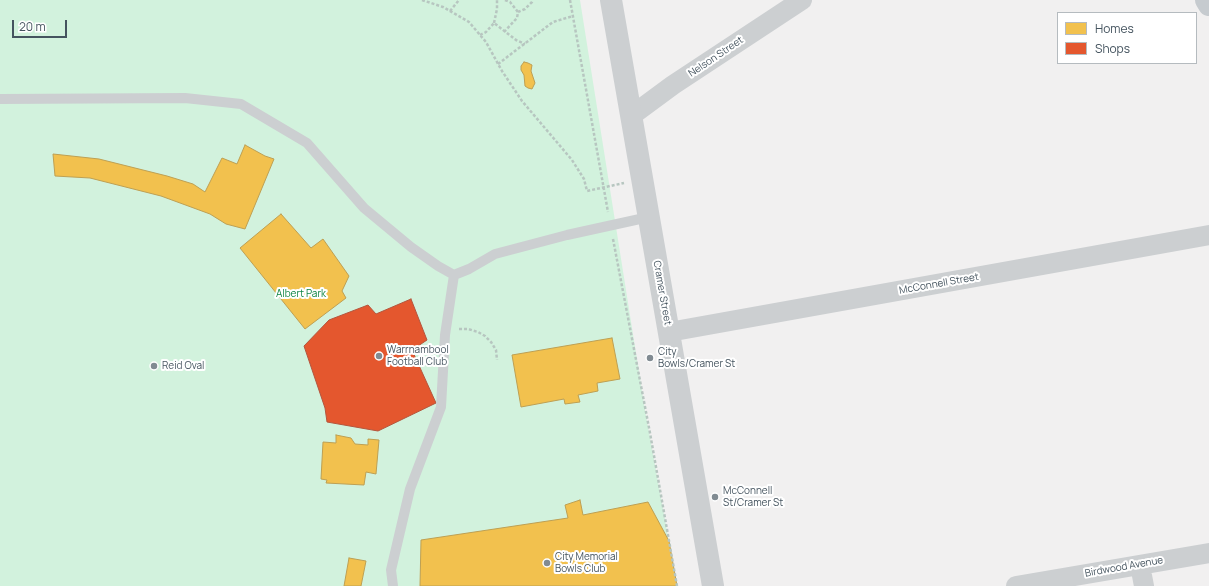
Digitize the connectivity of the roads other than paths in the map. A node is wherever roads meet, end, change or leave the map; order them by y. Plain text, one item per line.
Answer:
1 (611, 0) edge
2 (802, 0) edge
3 (1206, 0) edge
4 (1209, 5) edge
5 (0, 99) edge
6 (631, 116) junction
7 (649, 217) junction
8 (1209, 235) edge
9 (454, 275) junction
10 (670, 332) junction
11 (1209, 553) edge
12 (1140, 565) junction
13 (393, 586) edge
14 (713, 586) edge
15 (1016, 586) edge
16 (1144, 586) edge

1 - 6 street, Cramer Street
2 - 6 street, Nelson Street
3 - 4 main road
5 - 9 lane
6 - 7 street, Cramer Street
7 - 9 lane
7 - 10 street, Cramer Street
8 - 10 street, McConnell Street
9 - 13 lane
10 - 14 street, Cramer Street
11 - 12 street, Birdwood Avenue
12 - 15 street, Birdwood Avenue
12 - 16 street

